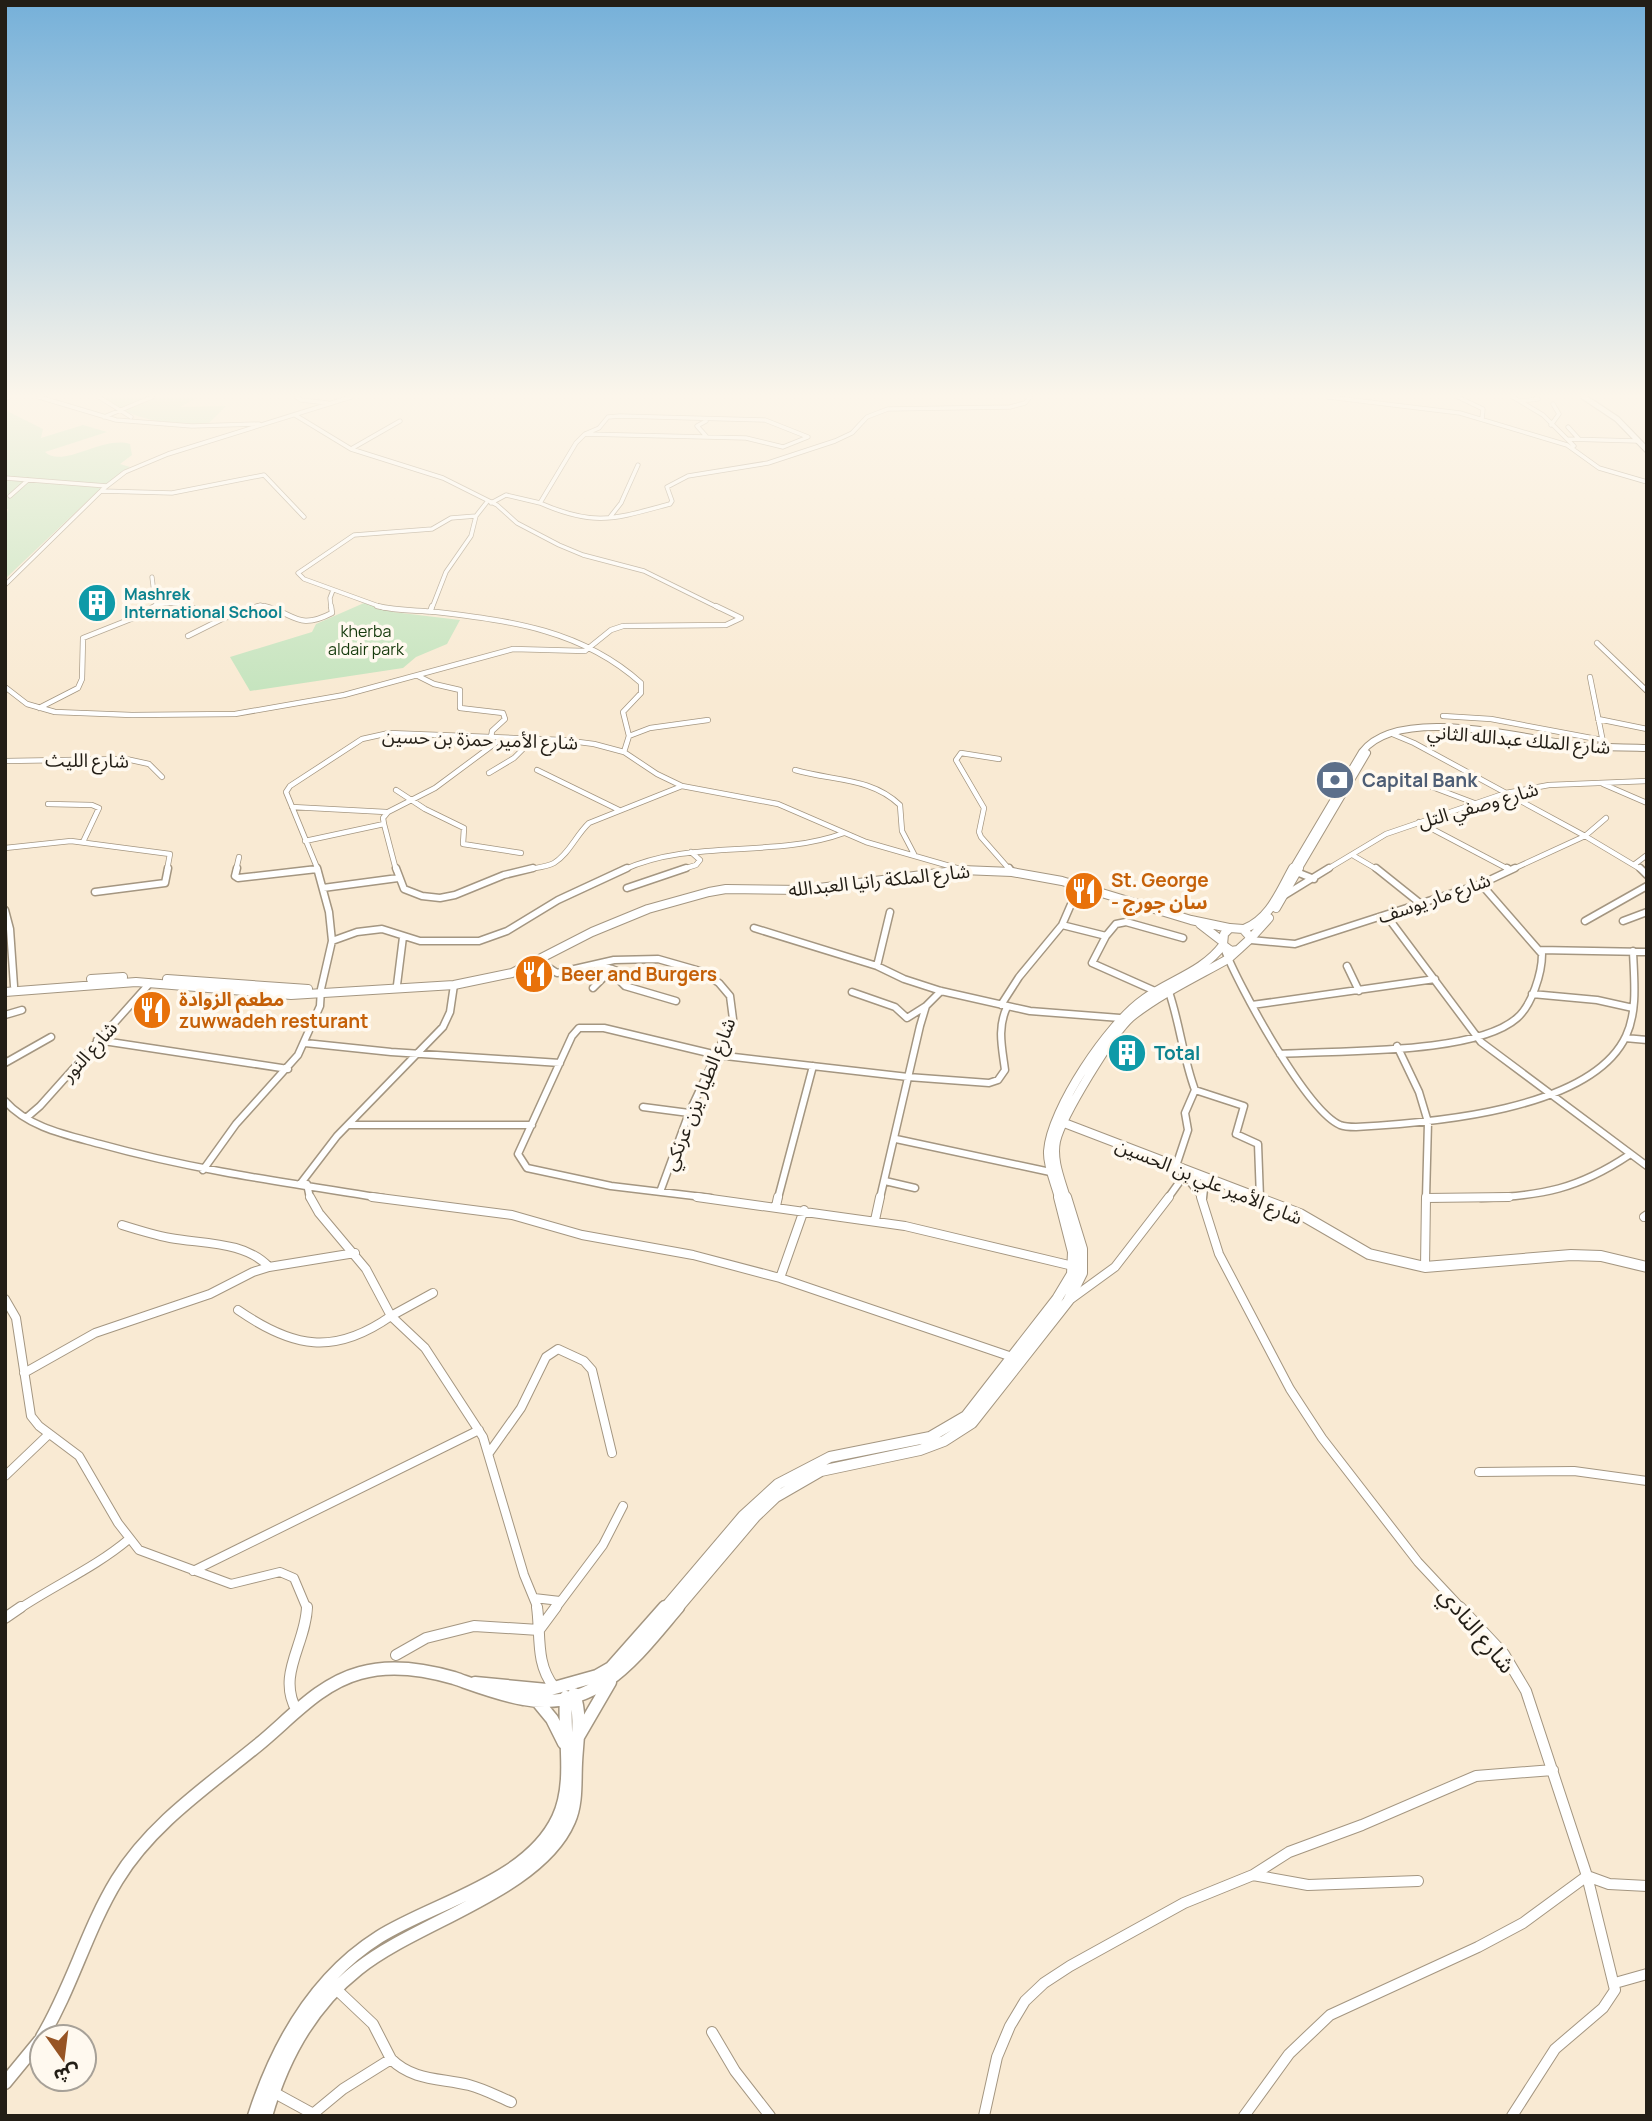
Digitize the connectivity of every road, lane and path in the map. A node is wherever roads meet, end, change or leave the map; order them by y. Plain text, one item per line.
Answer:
1 (96, 496) edge
2 (284, 496) edge
3 (478, 496) edge
4 (501, 496) edge
5 (513, 496) edge
6 (544, 496) edge
7 (624, 496) edge
8 (670, 496) edge
9 (489, 502) junction
10 (540, 503) junction
11 (476, 516) junction
12 (304, 517) dead end
13 (610, 517) junction
14 (152, 577) dead end
15 (5, 585) edge
16 (333, 590) junction
17 (158, 604) junction
18 (430, 612) junction
19 (222, 619) junction
20 (188, 636) dead end
21 (1597, 643) dead end
22 (589, 648) junction
23 (418, 676) junction
24 (1590, 677) dead end
25 (5, 687) edge
26 (1647, 691) edge
27 (37, 709) junction
28 (1443, 716) dead end
29 (1598, 719) junction
30 (708, 720) dead end
31 (1647, 729) edge
32 (1397, 734) junction
33 (629, 736) junction
34 (491, 738) junction
35 (501, 739) junction
36 (533, 739) junction
37 (1414, 743) junction
38 (1603, 743) junction
39 (1647, 749) edge
40 (624, 752) junction
41 (999, 759) dead end
42 (5, 761) edge
43 (794, 769) dead end
44 (537, 770) dead end
45 (489, 773) dead end
46 (162, 777) dead end
47 (1411, 779) dead end
48 (1647, 781) edge
49 (1600, 783) junction
50 (682, 786) junction
51 (396, 790) dead end
52 (1506, 793) junction
53 (413, 801) junction
54 (1647, 803) edge
55 (48, 804) dead end
56 (1477, 804) junction
57 (292, 807) junction
58 (619, 810) junction
59 (386, 812) junction
60 (1606, 818) dead end
61 (1419, 822) junction
62 (384, 824) junction
63 (844, 833) junction
64 (1585, 836) junction
65 (305, 841) junction
66 (83, 842) junction
67 (5, 848) edge
68 (691, 852) junction
69 (521, 853) dead end
70 (914, 854) junction
71 (1647, 855) edge
72 (1354, 856) junction
73 (239, 857) dead end
74 (1634, 864) junction
75 (317, 869) junction
76 (962, 870) junction
77 (1510, 870) junction
78 (1012, 872) junction
79 (1299, 873) junction
80 (1647, 875) edge
81 (398, 878) junction
82 (1314, 879) junction
83 (1481, 884) junction
84 (1079, 886) junction
85 (1647, 886) edge
86 (323, 888) junction
87 (627, 888) dead end
88 (95, 892) dead end
89 (1285, 895) junction
90 (1421, 904) junction
91 (5, 910) edge
92 (890, 912) dead end
93 (1647, 912) edge
94 (1386, 915) junction
95 (1191, 920) junction
96 (1586, 921) dead end
97 (1623, 921) dead end
98 (1062, 925) junction
99 (754, 928) dead end
100 (1229, 928) junction
101 (1244, 929) junction
102 (8, 930) edge
103 (1106, 936) junction
104 (403, 937) junction
105 (1183, 937) dead end
106 (1251, 939) junction
107 (332, 941) junction
108 (1223, 945) junction
109 (1238, 950) junction
110 (1539, 950) junction
111 (1633, 951) junction
112 (1647, 952) edge
113 (1228, 959) junction
114 (534, 961) junction
115 (597, 963) junction
116 (877, 966) junction
117 (1346, 966) dead end
118 (612, 969) junction
119 (1435, 979) junction
120 (150, 983) junction
121 (397, 985) junction
122 (454, 985) junction
123 (8, 988) edge
124 (593, 988) dead end
125 (941, 991) junction
126 (1155, 991) junction
127 (1359, 991) junction
128 (321, 992) junction
129 (852, 992) dead end
130 (1169, 992) junction
131 (1532, 994) junction
132 (676, 1001) dead end
133 (1252, 1005) junction
134 (926, 1006) junction
135 (1004, 1006) junction
136 (1633, 1008) junction
137 (22, 1010) dead end
138 (5, 1015) edge
139 (1119, 1018) junction
140 (51, 1037) dead end
141 (1478, 1037) junction
142 (1625, 1038) junction
143 (97, 1040) junction
144 (1647, 1040) edge
145 (305, 1043) junction
146 (1397, 1046) junction
147 (414, 1054) junction
148 (1280, 1054) junction
149 (717, 1055) junction
150 (5, 1063) edge
151 (560, 1063) junction
152 (813, 1066) junction
153 (288, 1069) junction
154 (908, 1077) junction
155 (1195, 1090) junction
156 (1550, 1095) junction
157 (5, 1101) edge
158 (643, 1107) dead end
159 (9, 1110) edge
160 (689, 1114) junction
161 (26, 1118) junction
162 (1060, 1121) junction
163 (1428, 1122) junction
164 (349, 1125) junction
165 (532, 1125) junction
166 (896, 1139) junction
167 (1629, 1155) junction
168 (1647, 1166) edge
169 (1182, 1168) junction
170 (203, 1170) junction
171 (1054, 1173) junction
172 (1210, 1179) junction
173 (886, 1181) junction
174 (304, 1183) junction
175 (915, 1188) dead end
176 (660, 1192) junction
177 (1426, 1198) junction
178 (1202, 1199) junction
179 (1260, 1199) junction
180 (776, 1206) junction
181 (804, 1210) junction
182 (875, 1220) junction
183 (122, 1225) dead end
184 (355, 1253) junction
185 (269, 1267) junction
186 (1424, 1267) junction
187 (1647, 1267) edge
188 (1077, 1270) junction
189 (780, 1278) junction
190 (1099, 1280) junction
191 (433, 1293) dead end
192 (5, 1299) edge
193 (1068, 1301) junction
194 (238, 1310) dead end
195 (391, 1316) junction
196 (1012, 1357) junction
197 (24, 1373) junction
198 (480, 1430) junction
199 (49, 1434) junction
200 (489, 1453) junction
201 (612, 1453) dead end
202 (1479, 1472) dead end
203 (5, 1476) edge
204 (1647, 1481) edge
205 (623, 1506) dead end
206 (129, 1539) junction
207 (193, 1571) junction
208 (534, 1598) junction
209 (560, 1601) junction
210 (5, 1618) edge
211 (539, 1630) junction
212 (396, 1655) dead end
213 (465, 1682) junction
214 (610, 1682) junction
215 (555, 1689) junction
216 (572, 1692) junction
217 (538, 1702) junction
218 (298, 1711) junction
219 (571, 1742) junction
220 (1553, 1770) junction
221 (1253, 1875) junction
222 (1587, 1876) junction
223 (1418, 1881) dead end
224 (1647, 1886) edge
225 (1647, 1973) edge
226 (1615, 1983) junction
227 (336, 1989) junction
228 (50, 2023) edge
229 (712, 2032) dead end
230 (28, 2054) edge
231 (391, 2059) junction
232 (5, 2083) edge
233 (274, 2092) junction
234 (511, 2102) dead end
235 (316, 2115) edge
236 (254, 2116) edge
237 (266, 2116) edge
238 (770, 2116) edge
239 (984, 2116) edge
240 (1244, 2116) edge
241 (1512, 2116) edge

1 - 15 street
2 - 12 street
3 - 9 street
4 - 9 street
5 - 10 street
6 - 10 street
7 - 13 street
8 - 13 street
9 - 11 street
9 - 22 street
10 - 13 street
11 - 16 street
11 - 18 street
14 - 17 street
16 - 18 street
16 - 19 street
17 - 19 street
17 - 27 street
18 - 22 street
19 - 20 street
21 - 26 street
22 - 23 street
22 - 33 street
23 - 27 street
23 - 34 street
24 - 29 street
25 - 27 street
28 - 38 street
29 - 31 street
29 - 38 street
30 - 33 street
32 - 37 street
32 - 37 street
32 - 38 main road, شارع الملك عبدالله الثاني
32 - 39 main road, شارع الملك عبدالله الثاني
32 - 79 main road
32 - 101 main road
33 - 40 street
34 - 35 street, شارع الأمير حمزة بن حسين
34 - 57 street, شارع الأمير حمزة بن حسين
35 - 36 street, شارع الأمير حمزة بن حسين
35 - 53 street
36 - 40 street, شارع الأمير حمزة بن حسين
36 - 45 street
37 - 52 street
38 - 39 main road, شارع الملك عبدالله الثاني
40 - 50 street, شارع الأمير حمزة بن حسين
41 - 78 street
42 - 46 street, شارع الليث
43 - 70 street
44 - 58 street
47 - 56 street
48 - 49 street, شارع وصفي التل
49 - 52 street, شارع وصفي التل
49 - 54 street
50 - 58 street
50 - 63 street, شارع الأمير حمزة بن حسين
51 - 53 street
52 - 56 street, شارع وصفي التل
52 - 64 street
53 - 59 street
53 - 69 street
55 - 66 street
56 - 61 street, شارع وصفي التل
57 - 59 street
57 - 65 street
58 - 81 street
59 - 62 street
60 - 64 street, شارع مار يوسف
61 - 72 street, شارع وصفي التل
61 - 77 street
62 - 65 street
62 - 81 street
63 - 68 street
63 - 70 street, شارع الأمير حمزة بن حسين
64 - 74 street
64 - 77 street, شارع مار يوسف
65 - 75 street
66 - 67 street
66 - 88 street
68 - 87 street
68 - 104 street
70 - 76 street, شارع الأمير حمزة بن حسين
71 - 74 street
72 - 82 street, شارع وصفي التل
72 - 90 street
73 - 75 street
74 - 80 street
75 - 86 street
76 - 78 main road, شارع الملكة رانيا العبدالله
76 - 114 main road, شارع الملكة رانيا العبدالله
77 - 83 street, شارع مار يوسف
78 - 84 main road, شارع الملكة رانيا العبدالله
79 - 82 street
79 - 89 main road
81 - 86 street
82 - 89 street, شارع وصفي التل
83 - 90 street, شارع مار يوسف
83 - 110 street
84 - 95 main road, شارع الملكة رانيا العبدالله
84 - 98 street
85 - 96 street
86 - 107 street
89 - 106 main road
90 - 94 street, شارع مار يوسف
91 - 102 street
92 - 116 street
93 - 97 street
94 - 106 street, شارع مار يوسف
94 - 119 street
95 - 100 main road, شارع الملكة رانيا العبدالله
95 - 108 main road, شارع الملكة رانيا العبدالله
98 - 103 street
98 - 135 street
99 - 116 street
100 - 101 main road
100 - 108 main road
101 - 106 main road
102 - 123 street
103 - 105 street
103 - 126 street
104 - 107 street
104 - 121 street
106 - 109 main road
107 - 128 street
108 - 109 main road
108 - 113 street
108 - 126 main road
109 - 113 main road
110 - 111 street
110 - 131 street
111 - 112 street
111 - 136 street
113 - 130 main road
113 - 133 street
114 - 115 street, شارع الطيار يزن عرنكي
114 - 121 main road, شارع الملكة رانيا العبدالله
114 - 122 main road, شارع الملكة رانيا العبدالله
115 - 118 street
115 - 149 street, شارع الطيار يزن عرنكي
116 - 125 street
117 - 127 street
118 - 124 street
118 - 132 street
119 - 127 street
119 - 141 street
120 - 123 main road, شارع الملكة رانيا العبدالله
120 - 128 main road, شارع الملكة رانيا العبدالله
120 - 143 street, شارع النور
121 - 128 main road, شارع الملكة رانيا العبدالله
122 - 128 main road, شارع الملكة رانيا العبدالله
122 - 147 street
123 - 128 main road, شارع الملكة رانيا العبدالله
125 - 134 street
125 - 135 street
126 - 139 main road
127 - 133 street
128 - 145 street
129 - 134 street
130 - 155 street
130 - 162 main road
131 - 136 street
131 - 141 street
133 - 148 street
134 - 154 street
135 - 139 street
135 - 154 street
136 - 142 street
137 - 138 street
139 - 162 main road
140 - 150 street
141 - 146 street
141 - 156 street
142 - 144 street
142 - 156 street
143 - 153 street
143 - 161 street, شارع النور
145 - 147 street
145 - 153 street
146 - 148 street
146 - 163 street
147 - 151 street
147 - 164 street
148 - 163 street
149 - 151 street
149 - 152 street
149 - 160 street, شارع الطيار يزن عرنكي
151 - 165 street
152 - 154 street
152 - 180 street
153 - 170 street
154 - 166 street
155 - 169 street
155 - 179 street
156 - 163 street
156 - 167 street
157 - 159 street
158 - 160 street
159 - 161 street
160 - 176 street, شارع الطيار يزن عرنكي
161 - 170 street
162 - 169 main road, شارع الأمير علي بن الحسين
162 - 171 main road
163 - 177 street
164 - 165 street
164 - 174 street
165 - 176 street
166 - 171 street
166 - 173 street
167 - 168 street
167 - 177 street
169 - 172 main road, شارع الأمير علي بن الحسين
169 - 178 street, شارع النادي
169 - 190 street
170 - 174 street
171 - 188 main road
172 - 178 street
172 - 179 main road, شارع الأمير علي بن الحسين
173 - 175 street
173 - 182 street
174 - 184 street
174 - 189 street
176 - 180 street
177 - 186 street
178 - 220 street, شارع النادي
179 - 186 main road, شارع الأمير علي بن الحسين
180 - 181 street
181 - 182 street
181 - 189 street
182 - 188 street
183 - 185 street
184 - 185 street
184 - 195 street
185 - 197 street
186 - 187 main road, شارع الأمير علي بن الحسين
188 - 190 street
188 - 193 main road
188 - 196 main road
189 - 196 street
190 - 193 street
191 - 195 street
192 - 197 street
193 - 214 main road
194 - 195 street
195 - 198 street
196 - 216 main road
197 - 199 street
198 - 200 street
198 - 207 street
199 - 203 street
199 - 206 street
200 - 201 street
200 - 208 street
202 - 204 street
205 - 209 street
206 - 207 street
206 - 210 street
207 - 218 street
208 - 209 street
208 - 211 street
209 - 211 street
211 - 212 street
211 - 215 street
213 - 215 main road
213 - 217 main road
213 - 218 main road
214 - 216 main road
214 - 219 main road
215 - 216 main road
216 - 217 main road
216 - 219 main road
217 - 219 main road
218 - 228 main road
219 - 227 main road
219 - 236 main road
220 - 221 street
220 - 222 street, شارع النادي
221 - 223 street
221 - 239 street
222 - 224 street
222 - 226 street, شارع النادي
222 - 240 street
225 - 226 street
226 - 241 street
227 - 231 street
227 - 233 main road
229 - 238 street
230 - 232 main road
231 - 234 street
231 - 235 street
233 - 235 street
233 - 237 main road

